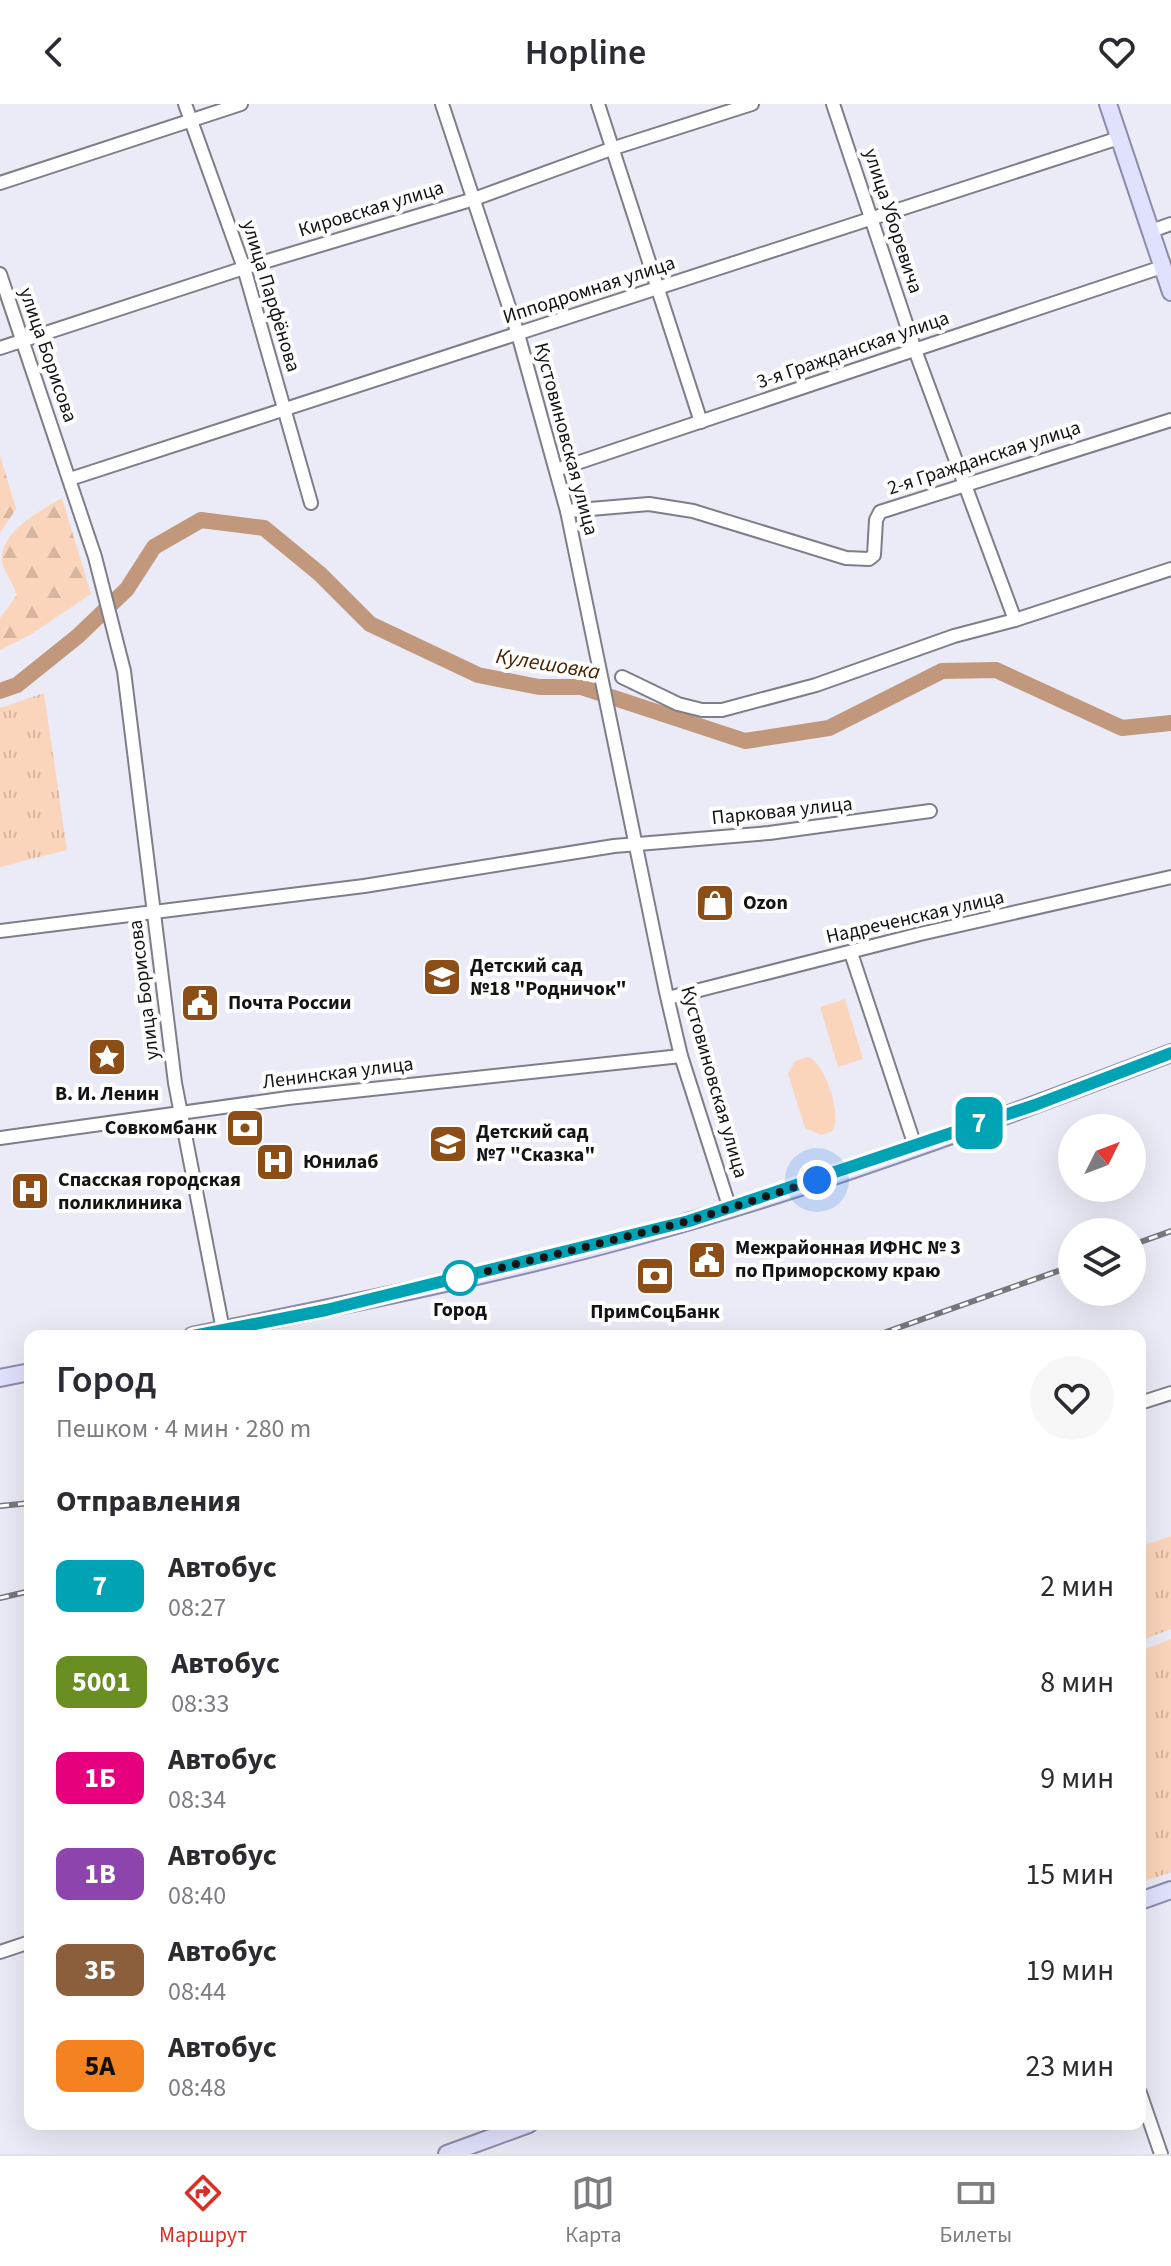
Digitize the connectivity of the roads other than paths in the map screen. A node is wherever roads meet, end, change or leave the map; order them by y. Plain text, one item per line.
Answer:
1 (185, 104) edge
2 (241, 104) edge
3 (442, 104) edge
4 (598, 104) edge
5 (752, 104) edge
6 (833, 104) edge
7 (1108, 104) edge
8 (191, 120) junction
9 (1119, 138) junction
10 (611, 149) junction
11 (0, 183) edge
12 (474, 199) junction
13 (871, 218) junction
14 (1171, 224) edge
15 (1151, 231) junction
16 (1162, 267) junction
17 (244, 268) junction
18 (0, 274) edge
19 (657, 288) junction
20 (1171, 292) edge
21 (518, 334) junction
22 (21, 341) junction
23 (0, 348) edge
24 (915, 350) junction
25 (286, 411) junction
26 (1171, 420) edge
27 (701, 422) junction
28 (556, 470) junction
29 (70, 479) junction
30 (963, 485) junction
31 (311, 503) dead end
32 (567, 511) junction
33 (1171, 569) edge
34 (1015, 620) junction
35 (622, 677) dead end
36 (930, 811) dead end
37 (637, 844) junction
38 (1171, 877) edge
39 (155, 909) junction
40 (0, 931) edge
41 (851, 953) junction
42 (668, 998) junction
43 (1171, 1053) edge
44 (681, 1056) junction
45 (182, 1111) junction
46 (0, 1138) edge
47 (915, 1146) junction
48 (730, 1209) junction
49 (223, 1330) joint
50 (24, 1373) edge
51 (0, 1378) edge
52 (1171, 1393) edge
53 (1146, 1401) edge
54 (1171, 1890) edge
55 (1146, 1899) edge
56 (24, 1944) edge
57 (0, 1952) edge
58 (1146, 2110) edge
59 (491, 2131) edge
60 (447, 2154) edge
61 (1161, 2154) edge

1 - 8 street, улица Парфёнова
2 - 8 street
3 - 12 street, Кустовиновская улица
4 - 10 street
5 - 10 street, Кировская улица
6 - 13 street, улица Уборевича
7 - 9 main road
8 - 11 street
8 - 17 street, улица Парфёнова
9 - 13 street, Ипподромная улица
9 - 15 main road
10 - 12 street, Кировская улица
10 - 19 street
12 - 17 street, Кировская улица
12 - 21 street, Кустовиновская улица
13 - 19 street, Ипподромная улица
13 - 24 street, улица Уборевича
14 - 15 street
15 - 16 main road
16 - 20 main road
16 - 24 street, 3-я Гражданская улица
17 - 22 street, Кировская улица
17 - 25 street, улица Парфёнова
18 - 22 street, улица Борисова
19 - 21 street, Ипподромная улица
19 - 27 street
21 - 25 street, Ипподромная улица
21 - 28 street, Кустовиновская улица
22 - 23 street, Кировская улица
22 - 29 street, улица Борисова
24 - 27 street, 3-я Гражданская улица
24 - 30 street, улица Уборевича
25 - 29 street, Ипподромная улица
25 - 31 street, улица Парфёнова
26 - 30 street, 2-я Гражданская улица
27 - 28 street, 3-я Гражданская улица
28 - 32 street, Кустовиновская улица
29 - 39 street, улица Борисова
30 - 32 street, 2-я Гражданская улица
30 - 34 street, улица Уборевича
32 - 37 street, Кустовиновская улица
33 - 34 street
34 - 35 street
36 - 37 street, Парковая улица
37 - 39 street, Парковая улица
37 - 42 street, Кустовиновская улица
38 - 41 street, Надреченская улица
39 - 40 street
39 - 45 street, улица Борисова
41 - 42 street, Надреченская улица
41 - 47 street
42 - 44 street, Кустовиновская улица
43 - 47 main road
44 - 45 street, Ленинская улица
44 - 48 street, Кустовиновская улица
45 - 46 street, Ленинская улица
45 - 49 street, улица Борисова
47 - 48 main road
48 - 49 main road
50 - 51 main road
52 - 53 street
54 - 55 main road
56 - 57 street
58 - 61 street
59 - 60 main road

